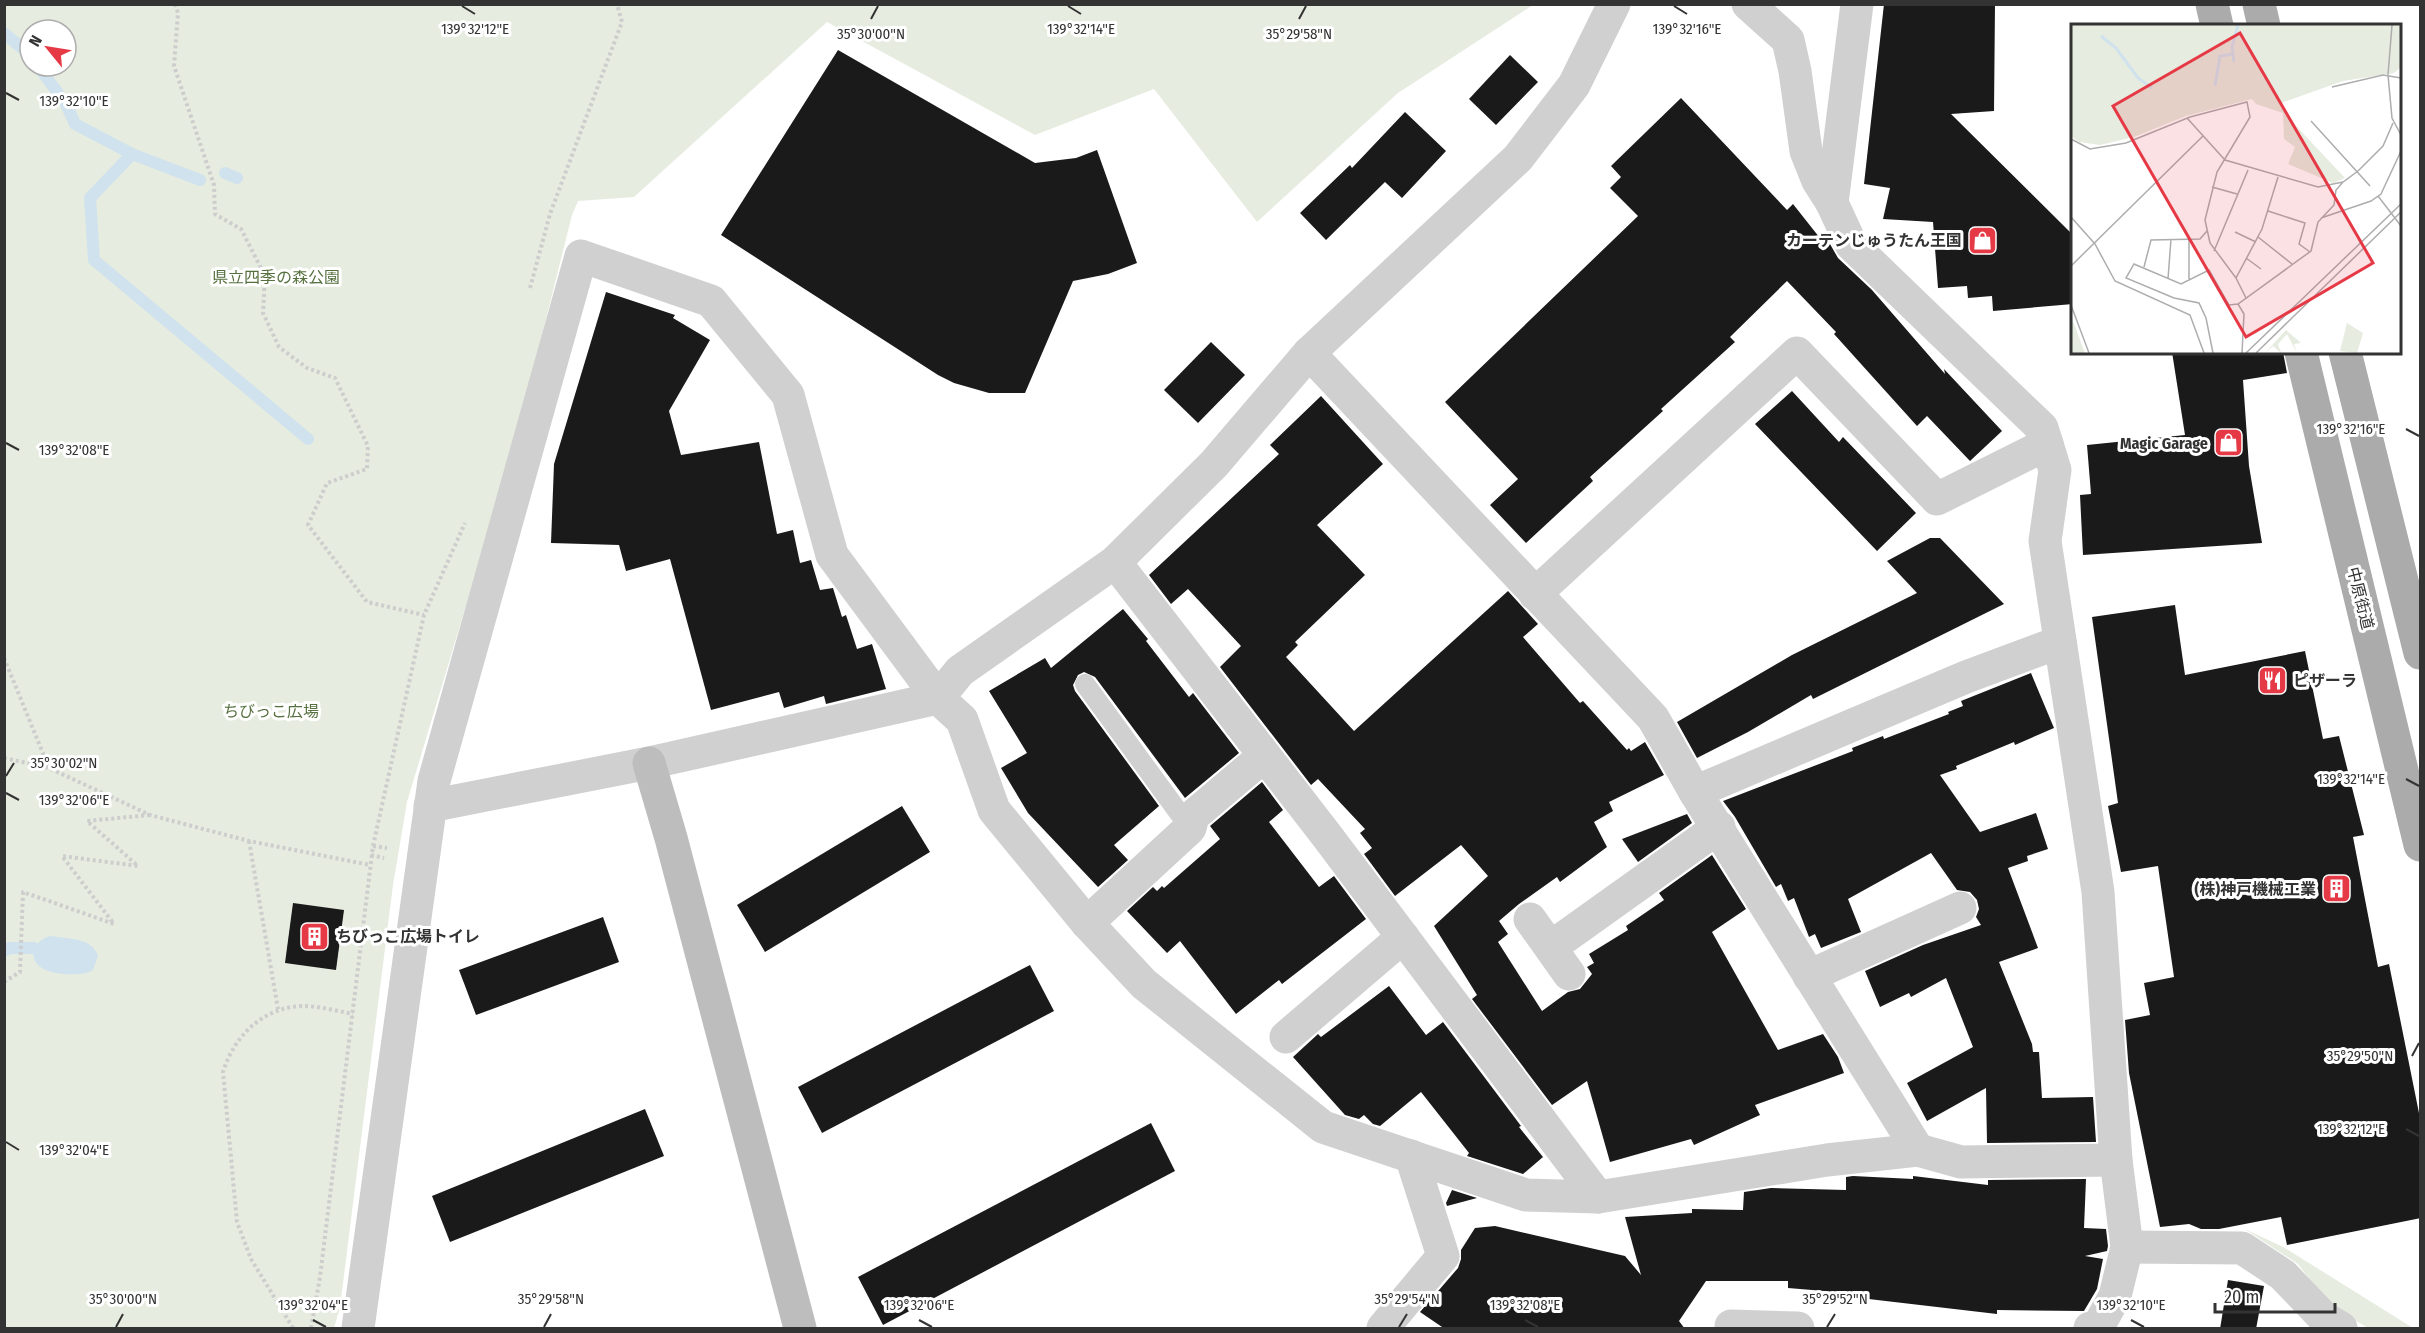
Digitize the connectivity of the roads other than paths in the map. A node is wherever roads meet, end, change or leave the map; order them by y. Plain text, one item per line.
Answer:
1 (1614, 4) edge
2 (1748, 4) edge
3 (1857, 4) edge
4 (2211, 4) edge
5 (2259, 4) edge
6 (2216, 24) edge
7 (2264, 24) edge
8 (1832, 203) junction
9 (1309, 353) junction
10 (2301, 354) edge
11 (2346, 354) edge
12 (2047, 444) junction
13 (1115, 562) junction
14 (1535, 594) junction
15 (2060, 642) junction
16 (2421, 653) edge
17 (1084, 684) dead end
18 (938, 698) junction
19 (1264, 756) junction
20 (648, 763) junction
21 (1695, 792) junction
22 (430, 806) junction
23 (1719, 827) junction
24 (1190, 828) junction
25 (2421, 844) edge
26 (1960, 908) dead end
27 (1530, 919) dead end
28 (1087, 923) junction
29 (1403, 937) junction
30 (1551, 947) junction
31 (1569, 974) dead end
32 (1809, 976) junction
33 (1286, 1037) dead end
34 (1918, 1150) junction
35 (1412, 1156) junction
36 (2116, 1160) junction
37 (1598, 1197) junction
38 (2127, 1247) junction
39 (357, 1329) edge
40 (800, 1329) edge
41 (1383, 1329) edge
42 (1731, 1329) edge
43 (1798, 1329) edge
44 (2090, 1329) edge
45 (2341, 1329) edge

1 - 9 street
2 - 8 street
3 - 8 street
4 - 6 main road
5 - 7 main road
8 - 12 street
9 - 13 street
9 - 14 street
10 - 25 main road, 中原街道
11 - 16 main road
12 - 14 street
12 - 15 street
13 - 18 street
13 - 19 street
14 - 21 street
15 - 21 street
15 - 36 street
17 - 24 lane
18 - 20 street
18 - 22 street
18 - 28 street
19 - 24 street
19 - 29 street
20 - 22 street
20 - 40 street
21 - 23 street
22 - 39 street
23 - 30 street
23 - 32 street
24 - 28 street
26 - 32 street
27 - 30 street
28 - 35 street
29 - 33 street
29 - 37 street
30 - 31 street
32 - 34 street
34 - 36 street
34 - 37 street
35 - 37 street
35 - 41 street
36 - 38 street
38 - 44 street
38 - 45 street
42 - 43 street

